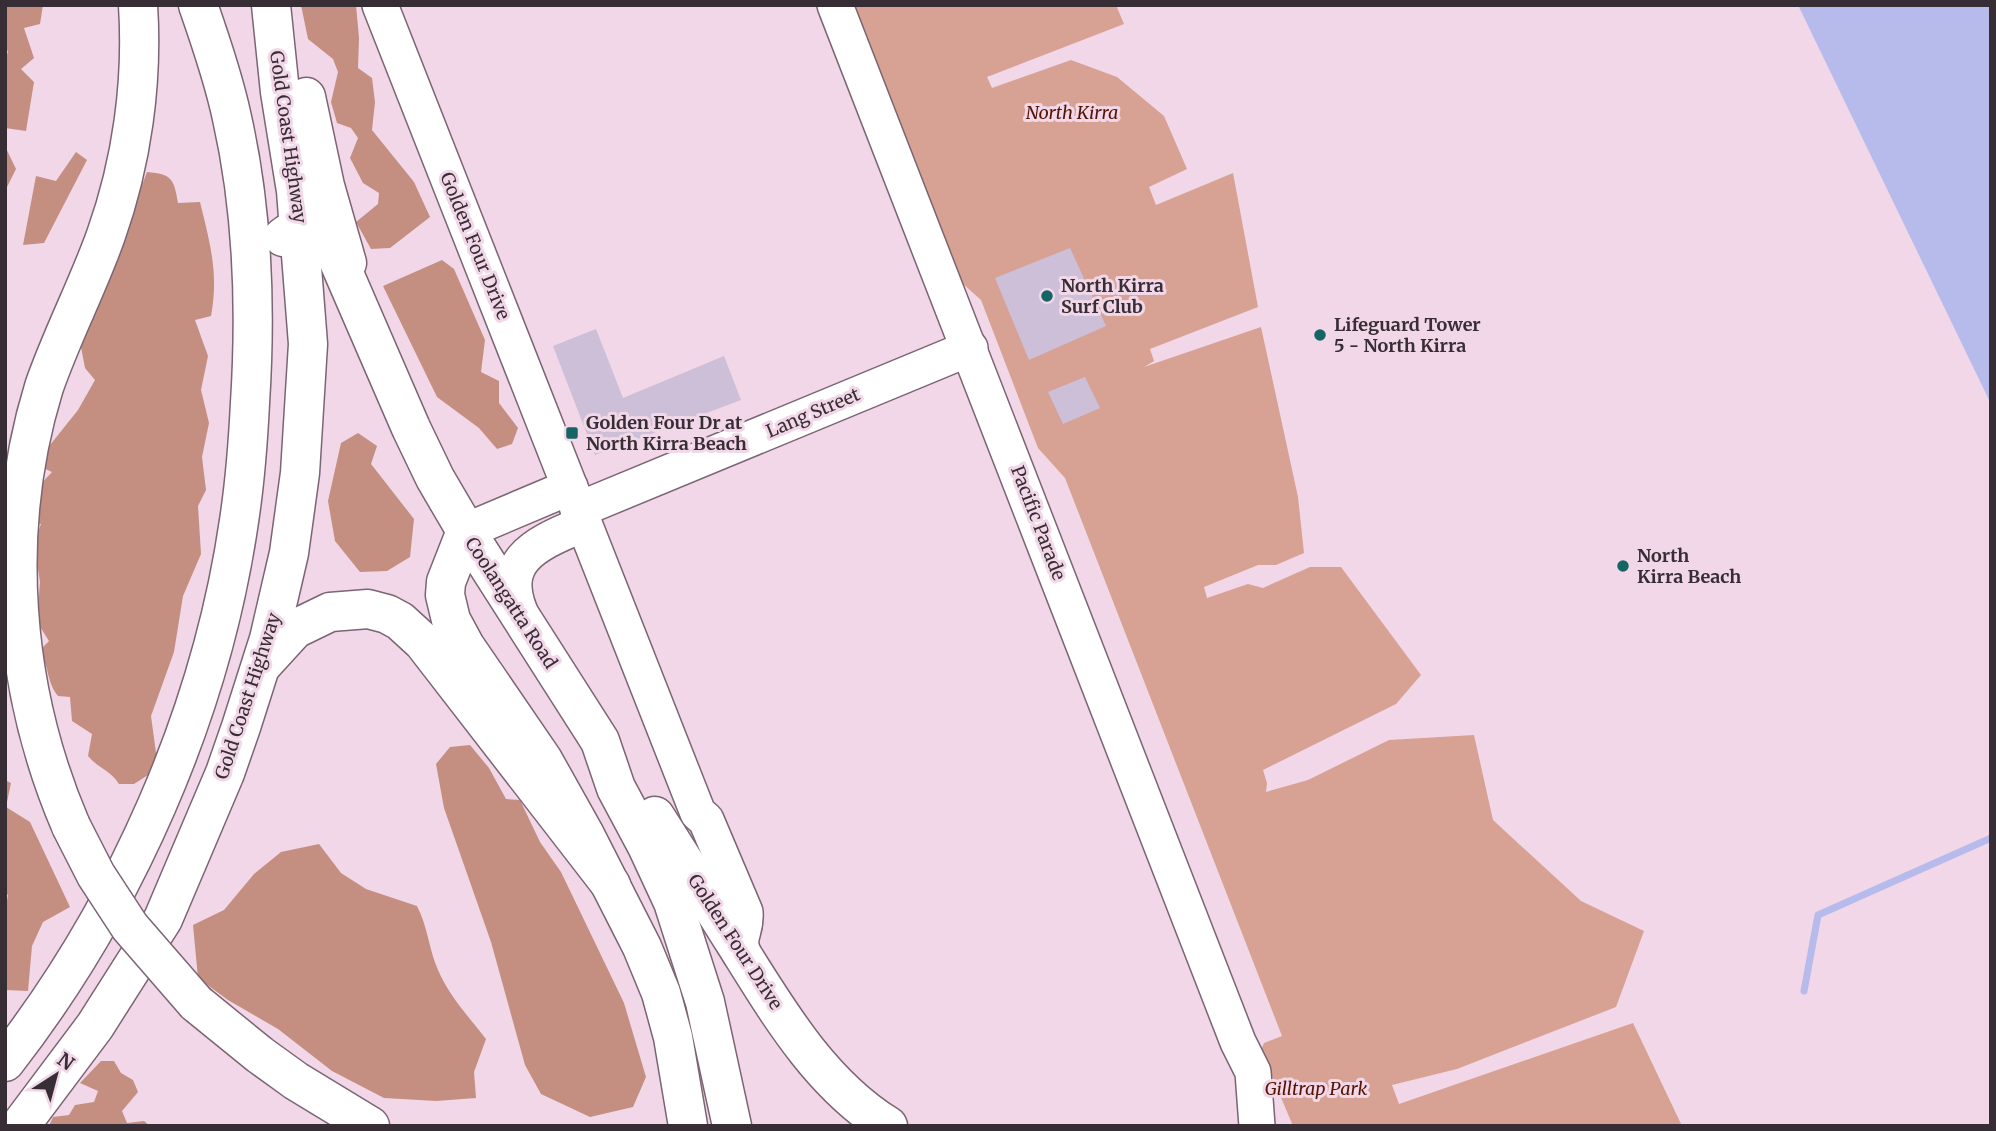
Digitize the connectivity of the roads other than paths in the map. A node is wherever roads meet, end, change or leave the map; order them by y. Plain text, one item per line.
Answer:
1 (138, 5) edge
2 (198, 5) edge
3 (380, 5) edge
4 (835, 5) edge
5 (272, 6) edge
6 (300, 228) junction
7 (370, 332) junction
8 (970, 348) junction
9 (253, 360) junction
10 (577, 507) junction
11 (466, 531) junction
12 (528, 628) junction
13 (261, 666) junction
14 (600, 741) junction
15 (677, 850) junction
16 (727, 870) junction
17 (611, 885) junction
18 (747, 962) junction
19 (1238, 1042) junction
20 (5, 1062) edge
21 (20, 1126) edge
22 (370, 1126) edge
23 (688, 1126) edge
24 (732, 1126) edge
25 (888, 1126) edge
26 (1231, 1126) edge
27 (1257, 1126) edge

1 - 22 main road, bridge
2 - 9 main road
3 - 10 street, Golden Four Drive
4 - 8 street, Pacific Parade
5 - 6 main road, Gold Coast Highway
5 - 7 main road
6 - 7 main road
6 - 9 main road
6 - 13 main road, Gold Coast Highway
7 - 11 main road
8 - 10 street, Lang Street
8 - 19 street, Pacific Parade
9 - 20 main road
10 - 11 street
10 - 12 street
10 - 16 street, Golden Four Drive
11 - 12 main road, Coolangatta Road
11 - 17 main road, Coolangatta Road
12 - 14 main road, Coolangatta Road
13 - 17 main road
13 - 21 main road, Gold Coast Highway
14 - 15 main road, Golden Four Drive
14 - 24 main road, Coolangatta Road
15 - 16 street
15 - 18 main road, Golden Four Drive
16 - 18 street, Golden Four Drive
17 - 23 main road, Coolangatta Road
18 - 25 main road, Golden Four Drive
19 - 26 street, Pacific Parade
19 - 27 street, Pacific Parade

